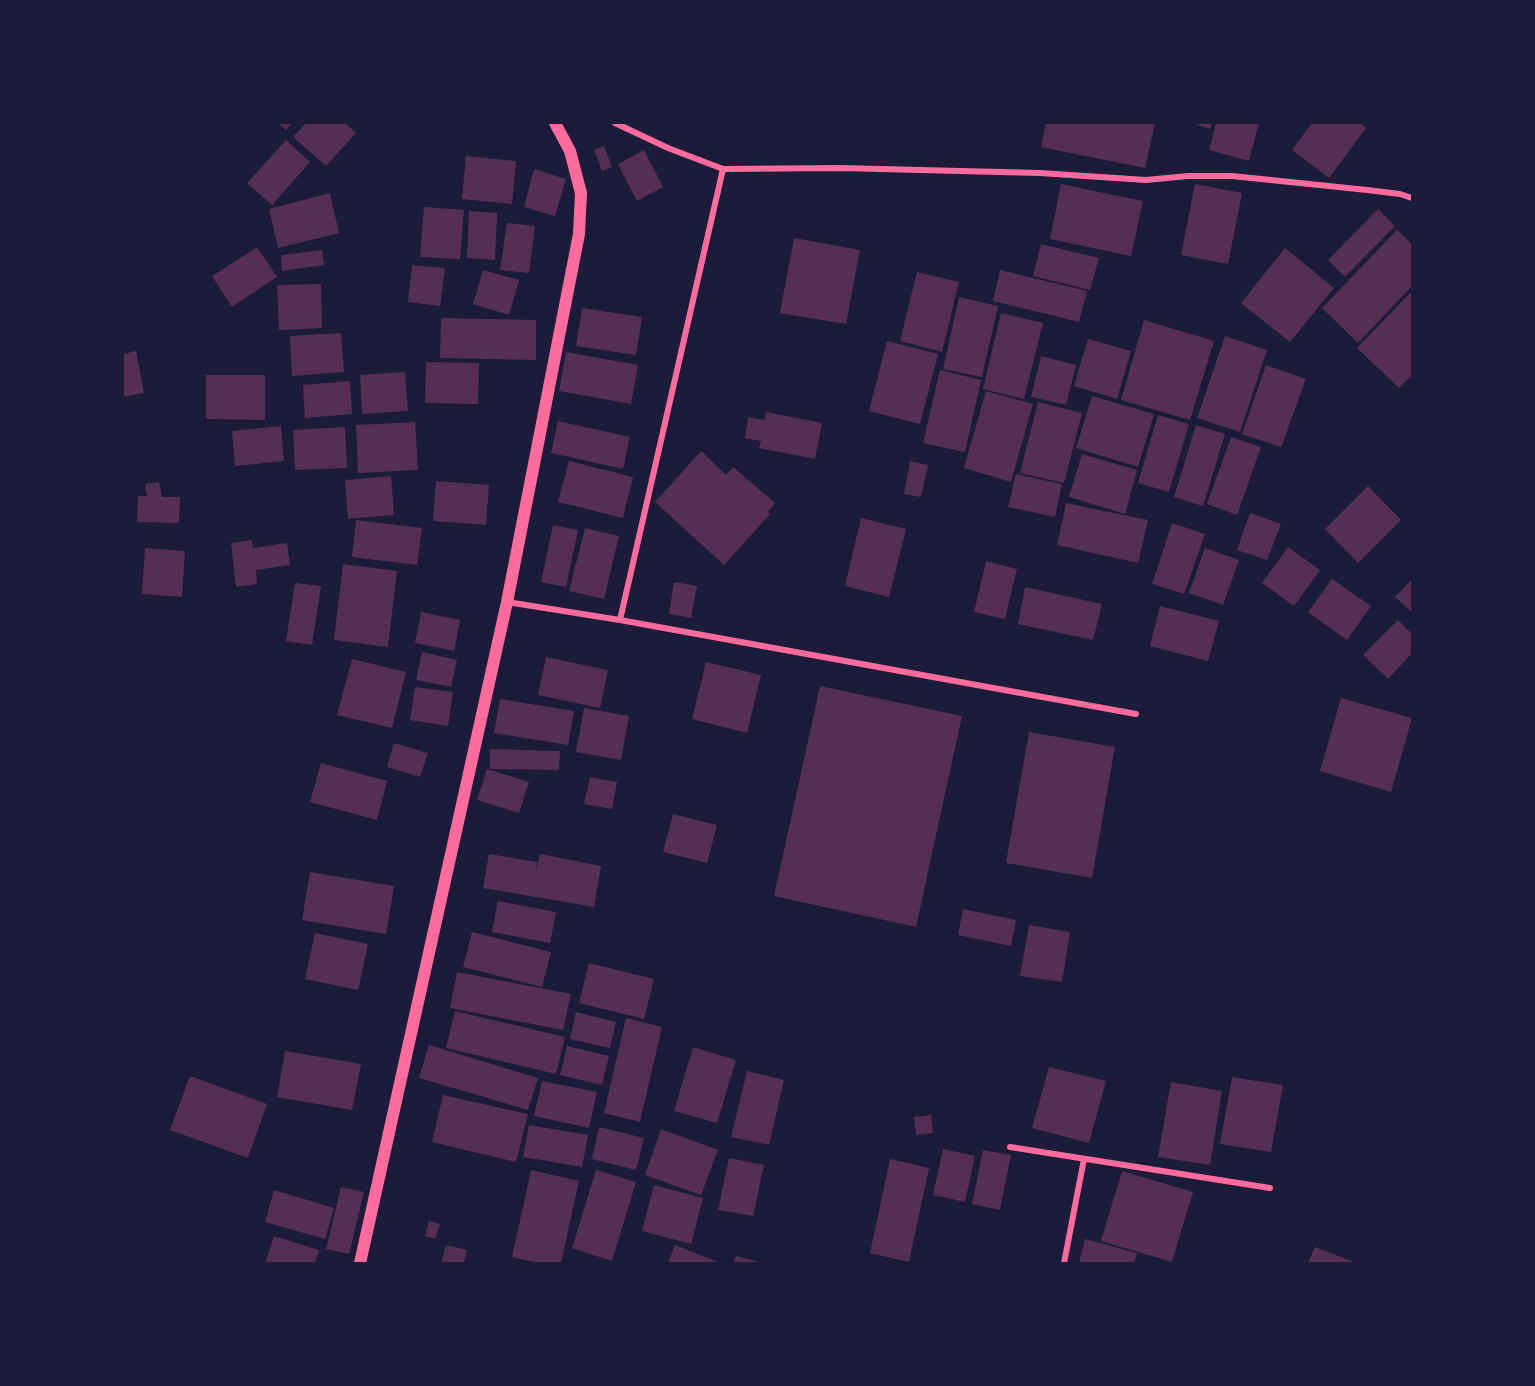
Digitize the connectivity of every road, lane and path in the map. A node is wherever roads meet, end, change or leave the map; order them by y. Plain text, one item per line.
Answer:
1 (555, 123) edge
2 (615, 123) edge
3 (723, 169) junction
4 (1412, 198) edge
5 (507, 602) junction
6 (620, 620) junction
7 (1136, 714) dead end
8 (1010, 1147) dead end
9 (1084, 1160) junction
10 (1270, 1188) dead end
11 (360, 1263) edge
12 (1064, 1263) edge

1 - 5 main road
2 - 3 street
3 - 4 street
3 - 6 street
5 - 6 street
5 - 11 main road
6 - 7 street
8 - 9 street
9 - 10 street
9 - 12 street

